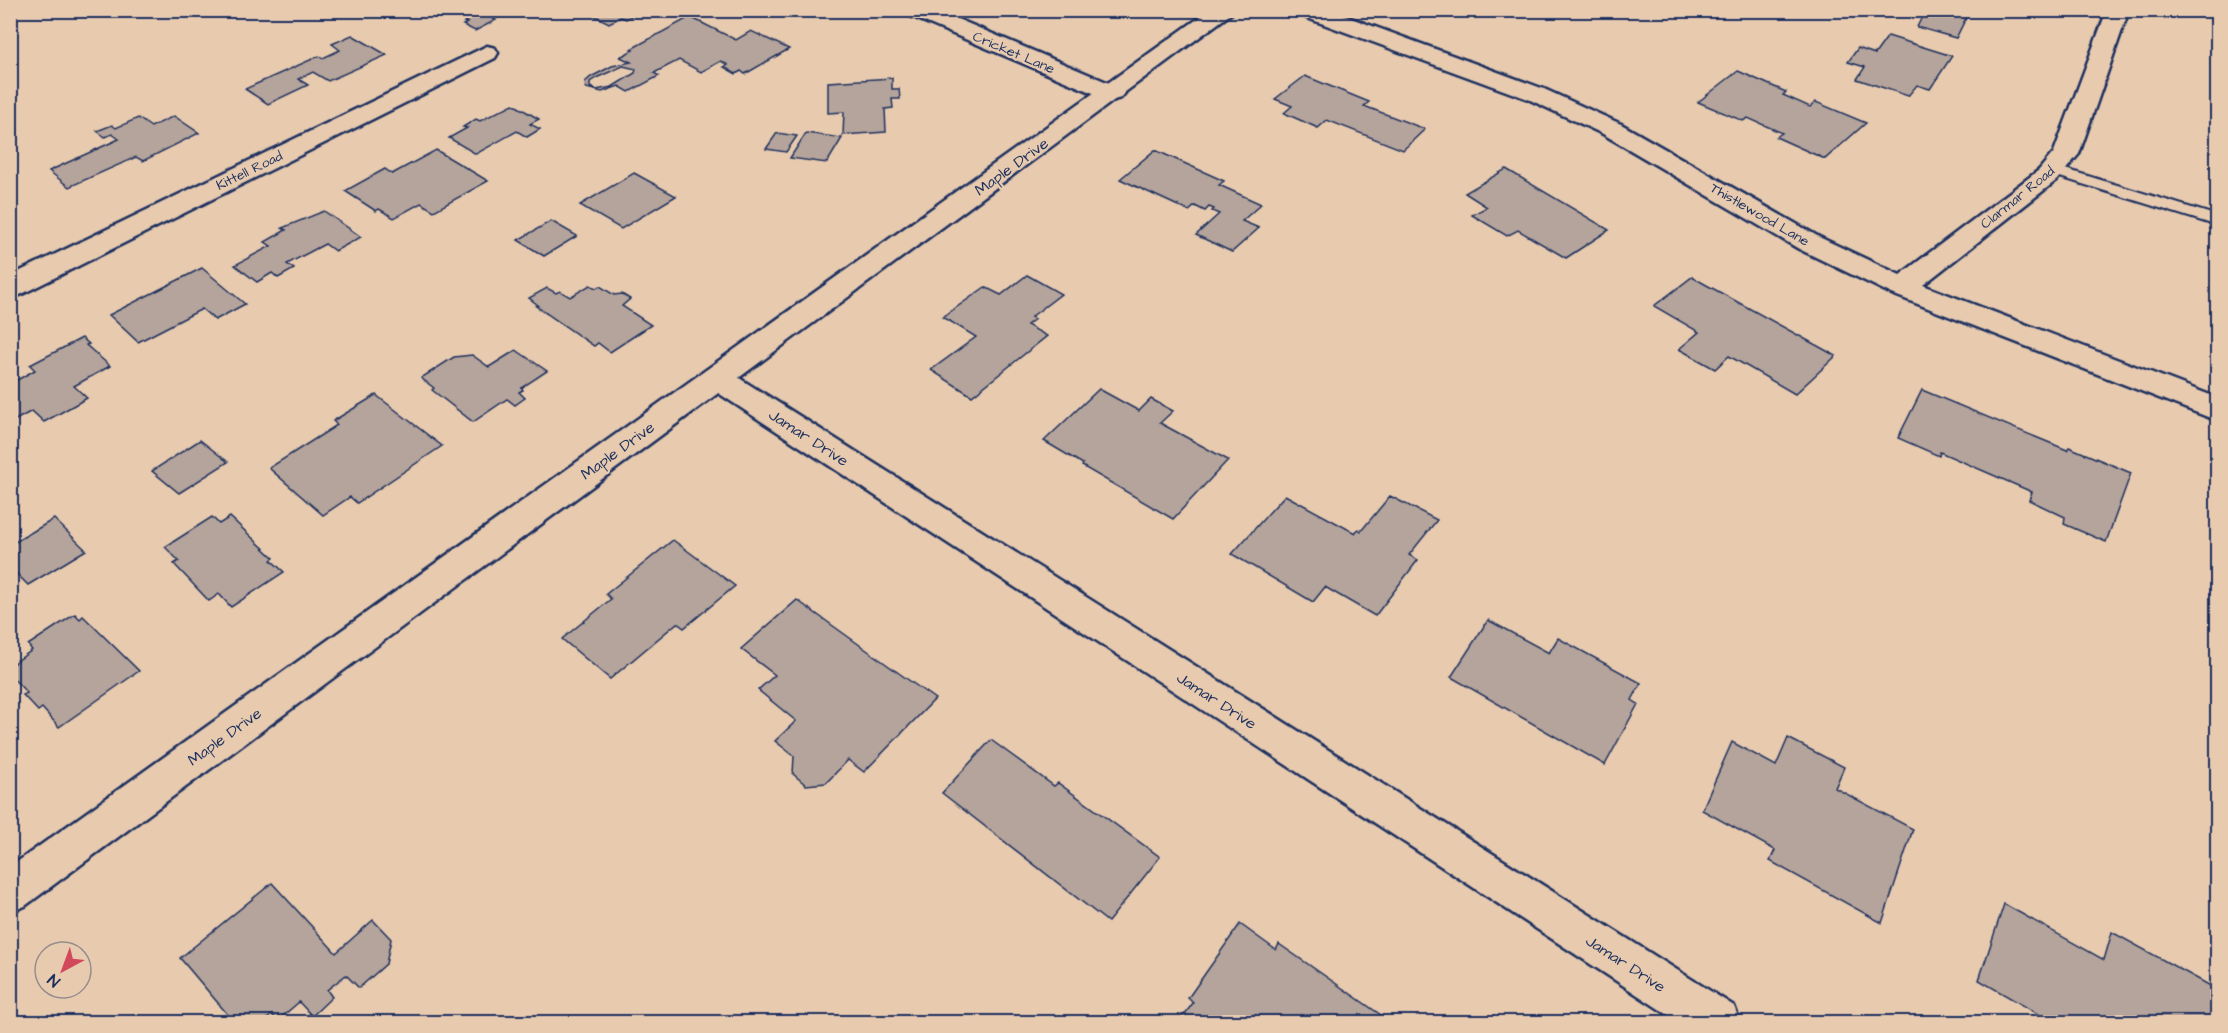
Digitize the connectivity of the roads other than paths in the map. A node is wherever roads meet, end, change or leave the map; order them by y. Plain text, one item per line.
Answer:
1 (915, 10) edge
2 (1226, 10) edge
3 (1306, 10) edge
4 (2118, 10) edge
5 (487, 52) dead end
6 (1113, 93) junction
7 (2052, 170) junction
8 (2217, 221) edge
9 (1902, 287) junction
10 (10, 288) edge
11 (717, 378) junction
12 (2217, 410) edge
13 (10, 892) edge
14 (1718, 1023) edge

1 - 6 street, Cricket Lane
2 - 6 street, Maple Drive
3 - 9 street, Thistlewood Lane
4 - 7 street, Clarmar Road
5 - 10 street, Kittell Road
6 - 11 street, Maple Drive
7 - 8 lane
7 - 9 street, Clarmar Road
9 - 12 street, Thistlewood Lane
11 - 13 street, Maple Drive
11 - 14 street, Jamar Drive

